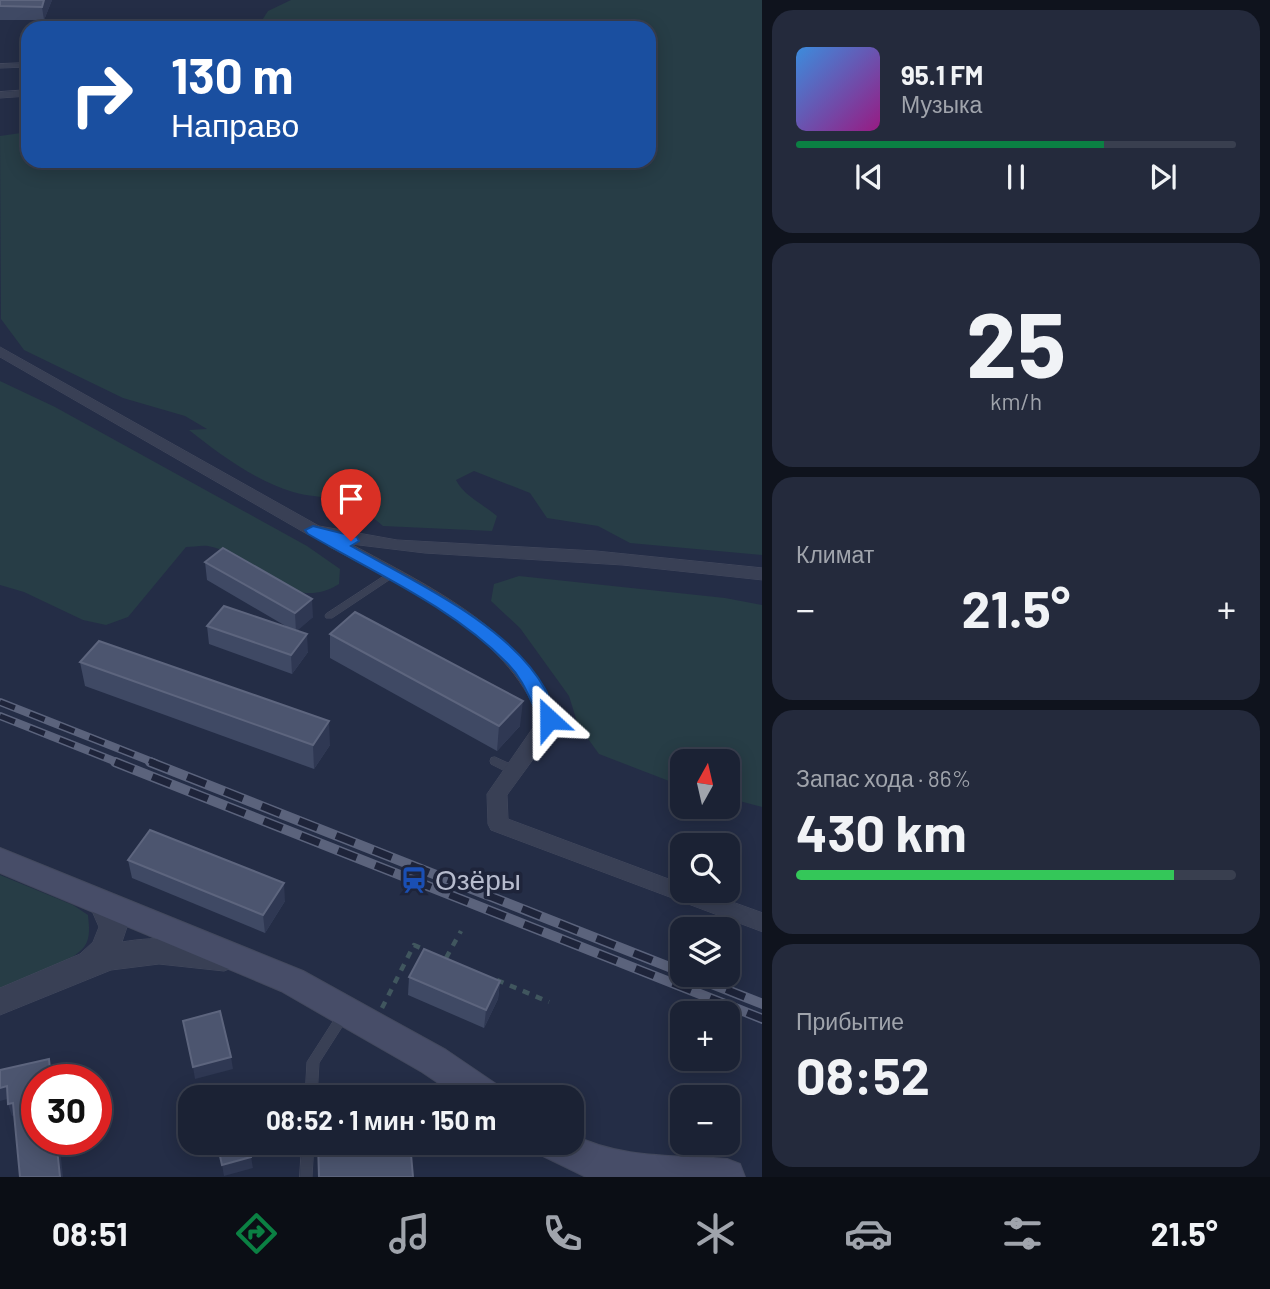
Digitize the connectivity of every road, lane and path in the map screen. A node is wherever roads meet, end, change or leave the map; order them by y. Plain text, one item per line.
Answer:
1 (21, 65) edge
2 (0, 66) edge
3 (21, 94) edge
4 (0, 95) edge
5 (0, 351) edge
6 (313, 530) junction
7 (762, 573) edge
8 (393, 574) junction
9 (329, 616) dead end
10 (0, 860) edge
11 (103, 904) junction
12 (762, 923) edge
13 (461, 932) dead end
14 (446, 958) junction
15 (243, 960) junction
16 (90, 963) junction
17 (457, 963) edge
18 (492, 978) edge
19 (0, 1002) edge
20 (549, 1002) dead end
21 (359, 1018) junction
22 (312, 1085) edge
23 (470, 1085) edge
24 (307, 1155) edge
25 (574, 1159) edge
26 (306, 1177) edge
27 (727, 1177) edge

1 - 2 lane
3 - 4 street
5 - 6 street
6 - 7 street
6 - 8 street
8 - 9 lane
8 - 12 street
10 - 11 main road
11 - 15 main road
11 - 16 street
13 - 14 path
14 - 17 path
14 - 21 path
15 - 16 street
15 - 21 main road
16 - 19 street
18 - 20 path
21 - 22 lane
21 - 23 main road
24 - 26 lane
25 - 27 main road

